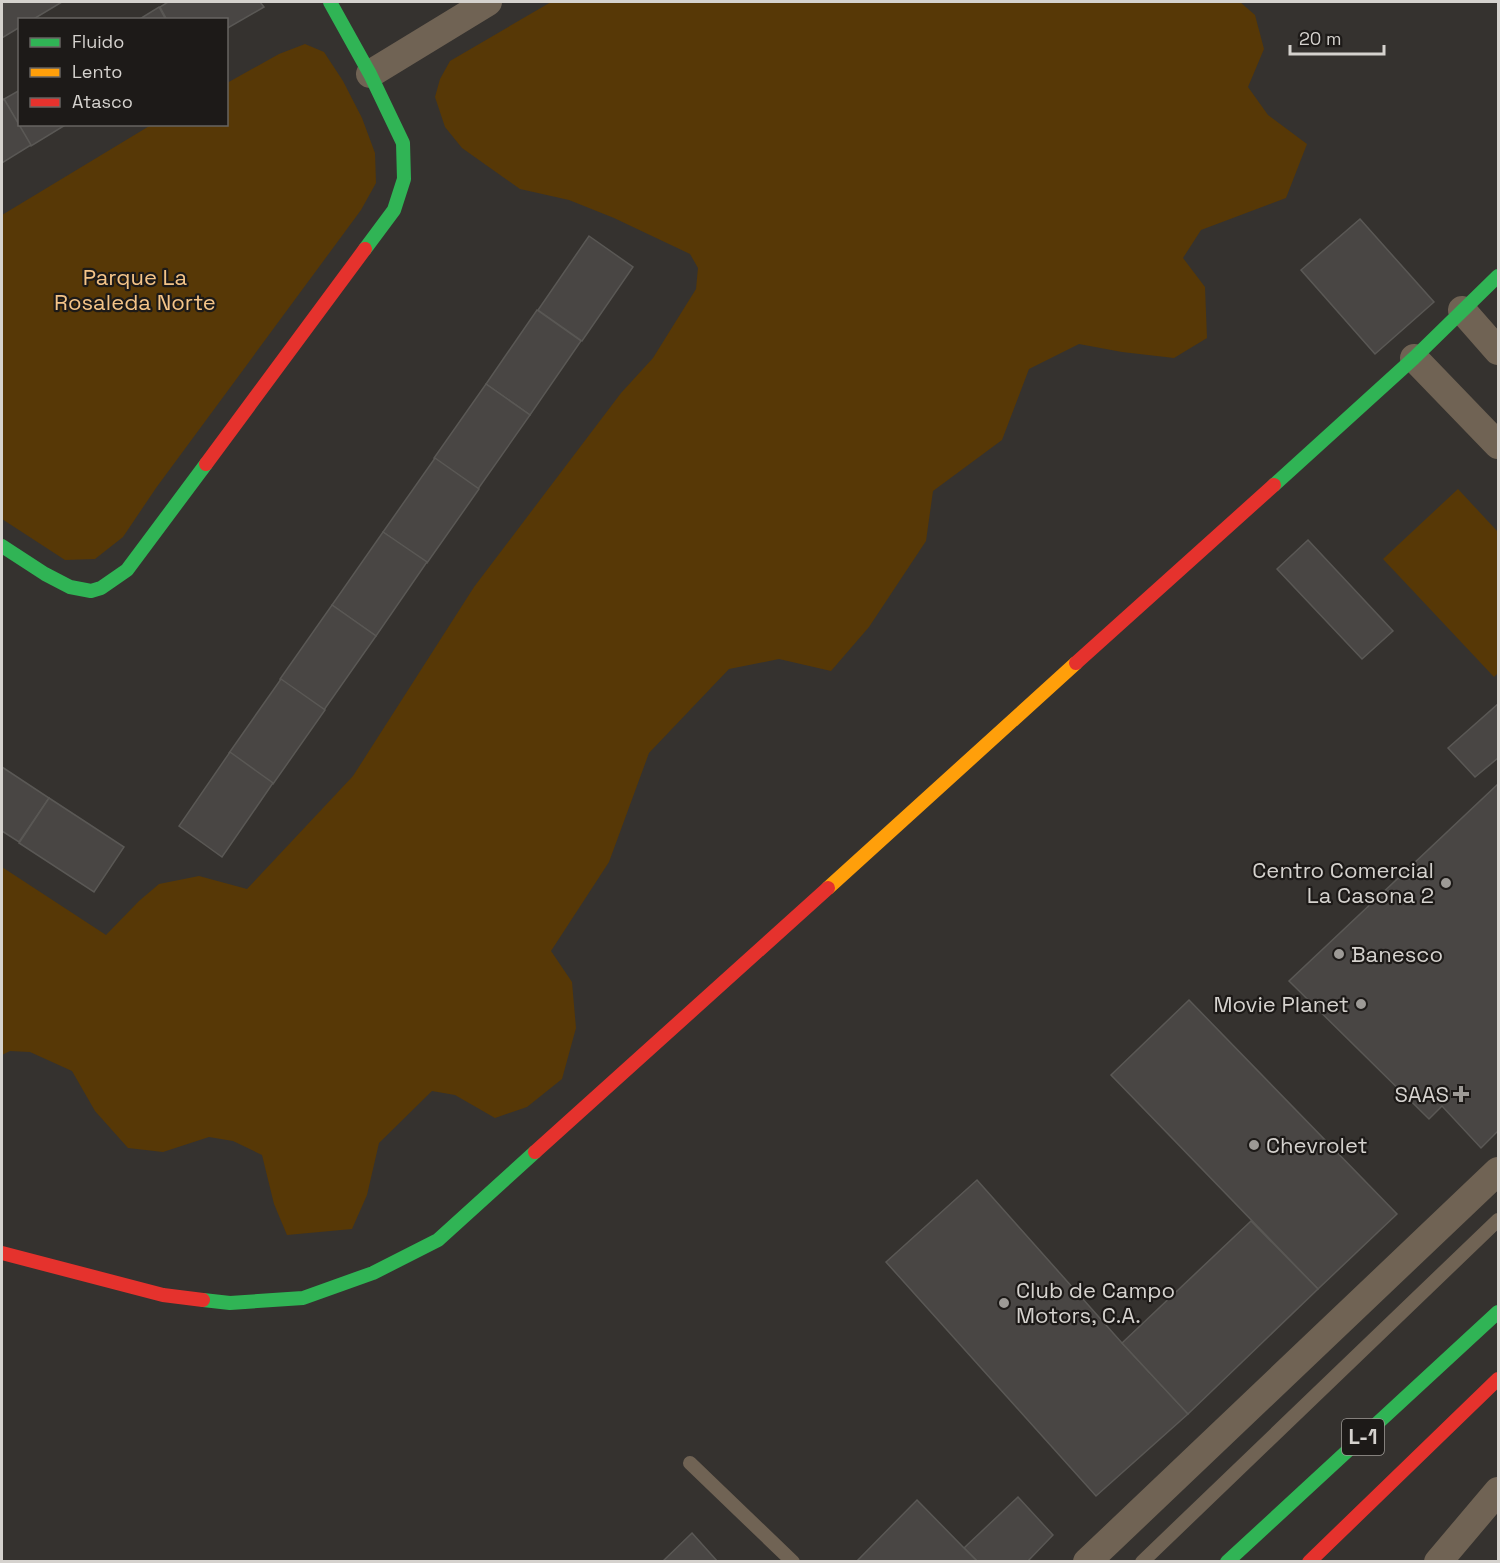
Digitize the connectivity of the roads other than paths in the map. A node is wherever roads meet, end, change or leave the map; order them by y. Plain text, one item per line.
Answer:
1 (330, 2) edge
2 (488, 2) edge
3 (370, 74) junction
4 (1498, 276) edge
5 (1462, 310) junction
6 (1498, 351) edge
7 (1414, 358) junction
8 (1498, 445) edge
9 (2, 546) edge
10 (1498, 1171) edge
11 (1495, 1229) edge
12 (2, 1253) edge
13 (1498, 1312) edge
14 (1498, 1379) edge
15 (690, 1463) dead end
16 (1498, 1491) edge
17 (793, 1562) edge
18 (1088, 1562) edge
19 (1142, 1562) edge
20 (1227, 1562) edge
21 (1309, 1562) edge
22 (1438, 1562) edge

1 - 3 street
2 - 3 street
3 - 9 street
4 - 5 street
5 - 6 street
5 - 7 street
7 - 8 street
7 - 12 street
10 - 18 street
11 - 19 lane
13 - 20 street, L-1
14 - 21 street, L-1
15 - 17 lane
16 - 22 street

